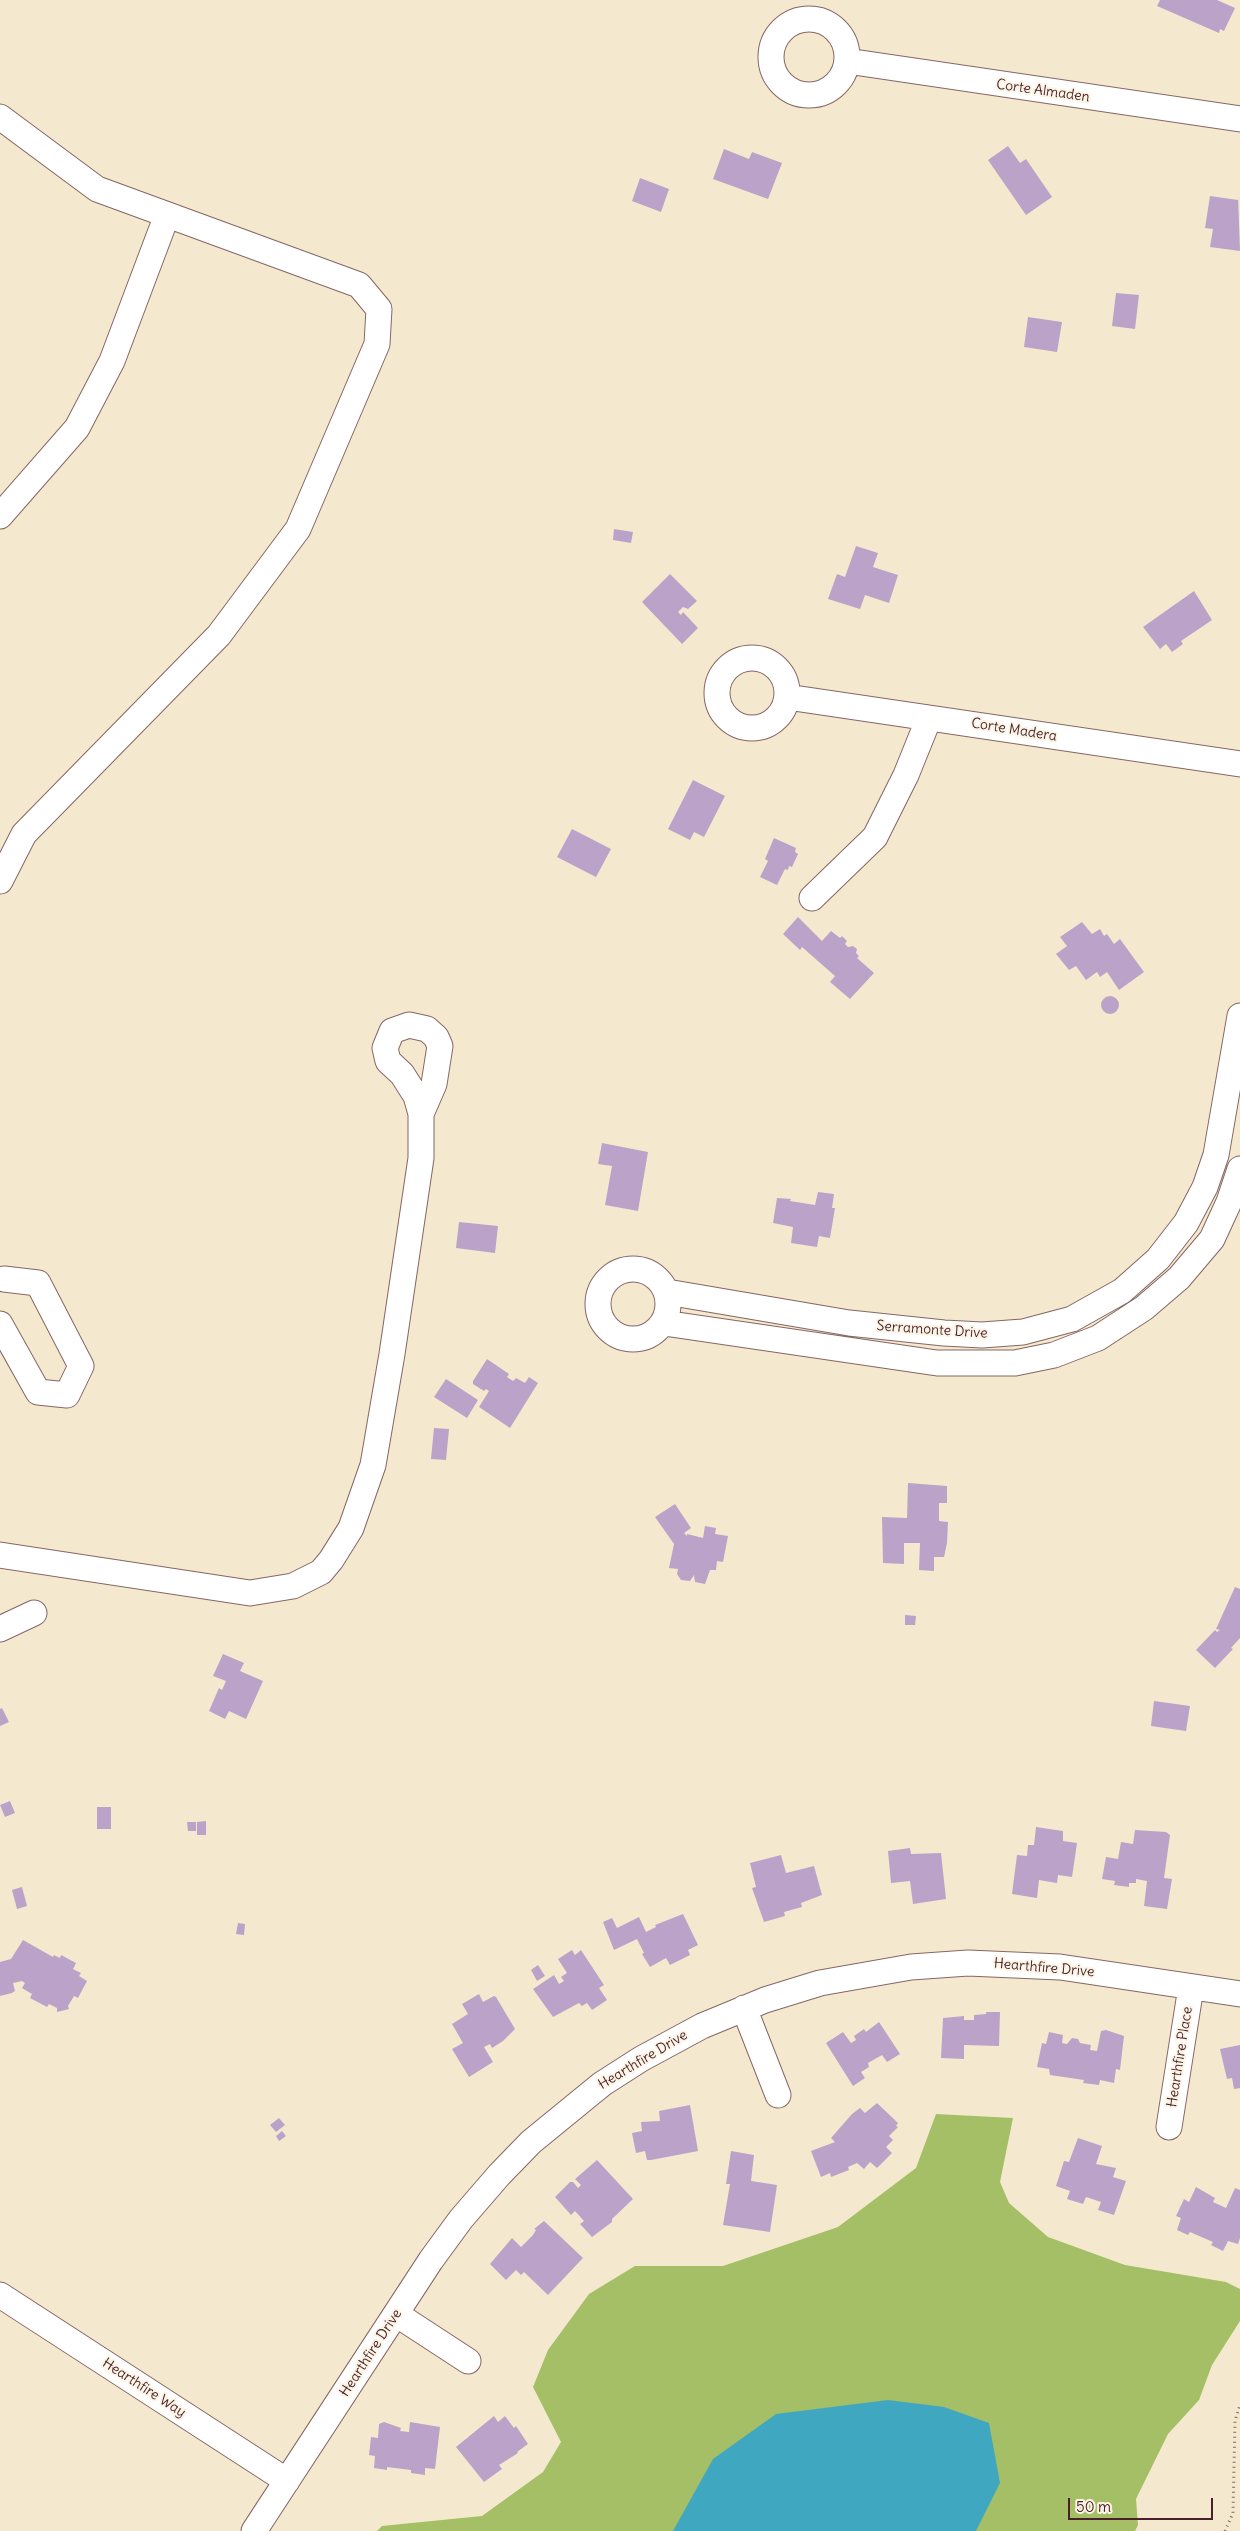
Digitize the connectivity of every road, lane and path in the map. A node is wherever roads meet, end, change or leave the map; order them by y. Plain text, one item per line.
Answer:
1 (846, 61) dead end
2 (0, 117) edge
3 (1240, 119) edge
4 (167, 215) junction
5 (0, 516) edge
6 (787, 697) dead end
7 (929, 718) junction
8 (1240, 764) edge
9 (0, 881) edge
10 (812, 898) dead end
11 (1240, 1016) edge
12 (1236, 1068) edge
13 (422, 1114) dead end
14 (1240, 1169) edge
15 (1, 1279) edge
16 (667, 1292) junction
17 (1099, 1304) junction
18 (664, 1323) junction
19 (0, 1324) edge
20 (860, 1324) junction
21 (1112, 1329) junction
22 (856, 1351) junction
23 (0, 1555) edge
24 (34, 1613) dead end
25 (0, 1629) edge
26 (1191, 1987) junction
27 (1240, 1994) edge
28 (744, 2008) junction
29 (778, 2095) dead end
30 (1169, 2127) dead end
31 (0, 2295) edge
32 (396, 2314) junction
33 (468, 2361) dead end
34 (1240, 2405) edge
35 (287, 2481) junction
36 (254, 2531) edge
37 (1225, 2531) edge

1 - 3 street, Corte Almaden
2 - 4 street
4 - 5 street
4 - 9 street
6 - 7 street, Corte Madera
7 - 8 street, Corte Madera
7 - 10 street
11 - 12 street, Serramonte Drive
12 - 17 street, Serramonte Drive
13 - 23 street
14 - 21 street, Serramonte Drive
15 - 19 street
16 - 18 street
16 - 18 street
16 - 20 street, Serramonte Drive
17 - 20 street, Serramonte Drive
17 - 21 street
18 - 22 street, Serramonte Drive
20 - 22 street
21 - 22 street, Serramonte Drive
24 - 25 street
26 - 27 street, Hearthfire Drive
26 - 28 street, Hearthfire Drive
26 - 30 street, Hearthfire Place
28 - 29 street
28 - 32 street, Hearthfire Drive
31 - 35 street, Hearthfire Way
32 - 33 street
32 - 35 street, Hearthfire Drive
34 - 37 path
35 - 36 street, Hearthfire Drive

